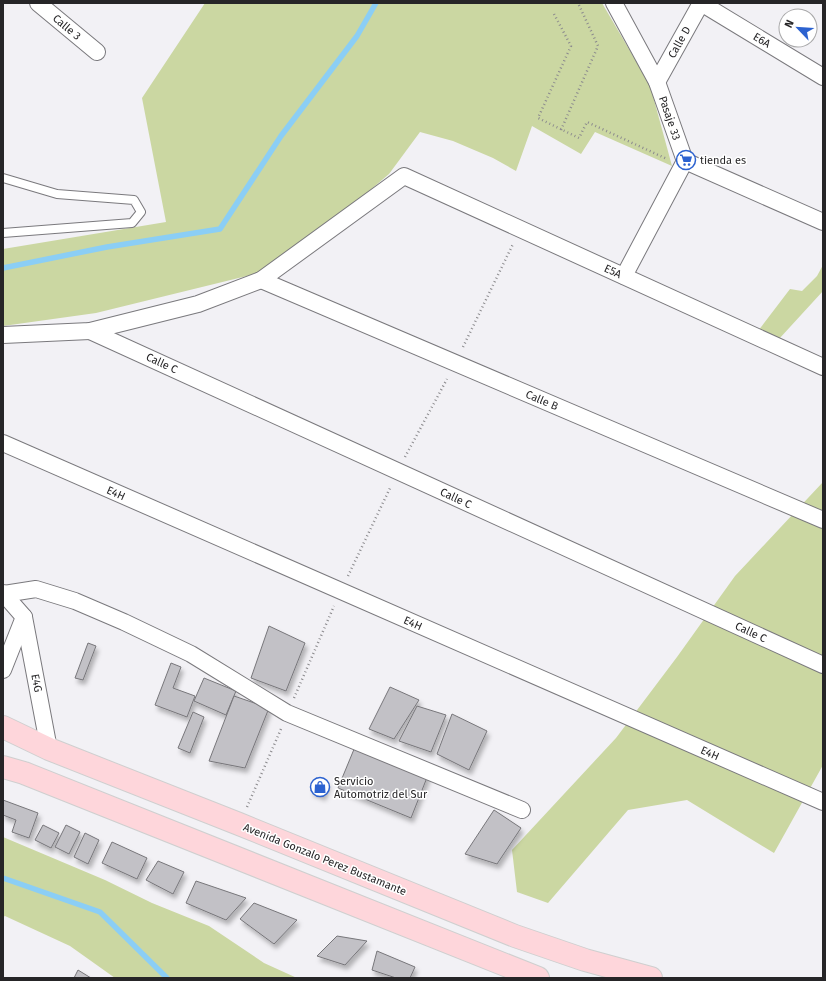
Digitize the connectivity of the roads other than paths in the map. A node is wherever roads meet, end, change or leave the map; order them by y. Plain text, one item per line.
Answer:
1 (38, 3) edge
2 (614, 3) edge
3 (701, 3) edge
4 (97, 52) dead end
5 (823, 77) edge
6 (657, 82) junction
7 (683, 164) junction
8 (3, 178) edge
9 (823, 222) edge
10 (3, 233) edge
11 (624, 276) junction
12 (261, 280) junction
13 (90, 331) junction
14 (3, 335) edge
15 (823, 367) edge
16 (3, 443) edge
17 (823, 520) edge
18 (4, 594) edge
19 (24, 617) junction
20 (823, 665) edge
21 (3, 670) edge
22 (3, 727) edge
23 (49, 749) junction
24 (3, 767) edge
25 (823, 802) edge
26 (522, 810) dead end
27 (239, 824) junction
28 (227, 854) junction
29 (538, 978) edge
30 (651, 978) edge

1 - 4 street, Calle 3
2 - 6 street, Pasaje 33
3 - 5 street, E6A
3 - 6 street, Calle D
6 - 7 street, Pasaje 33
7 - 9 street
7 - 11 street
8 - 10 lane
11 - 12 street, E5A
11 - 15 street, E5A
12 - 13 street
12 - 17 street, Calle B
13 - 14 street
13 - 20 street, Calle C
16 - 25 street, E4H
18 - 19 street
18 - 26 street
19 - 21 street
19 - 23 street, E4G
22 - 23 main road, Avenida Gonzalo Perez Bustamante
23 - 27 main road, Avenida Gonzalo Perez Bustamante
24 - 28 main road
27 - 28 main road
27 - 30 main road, Avenida Gonzalo Perez Bustamante
28 - 29 main road

